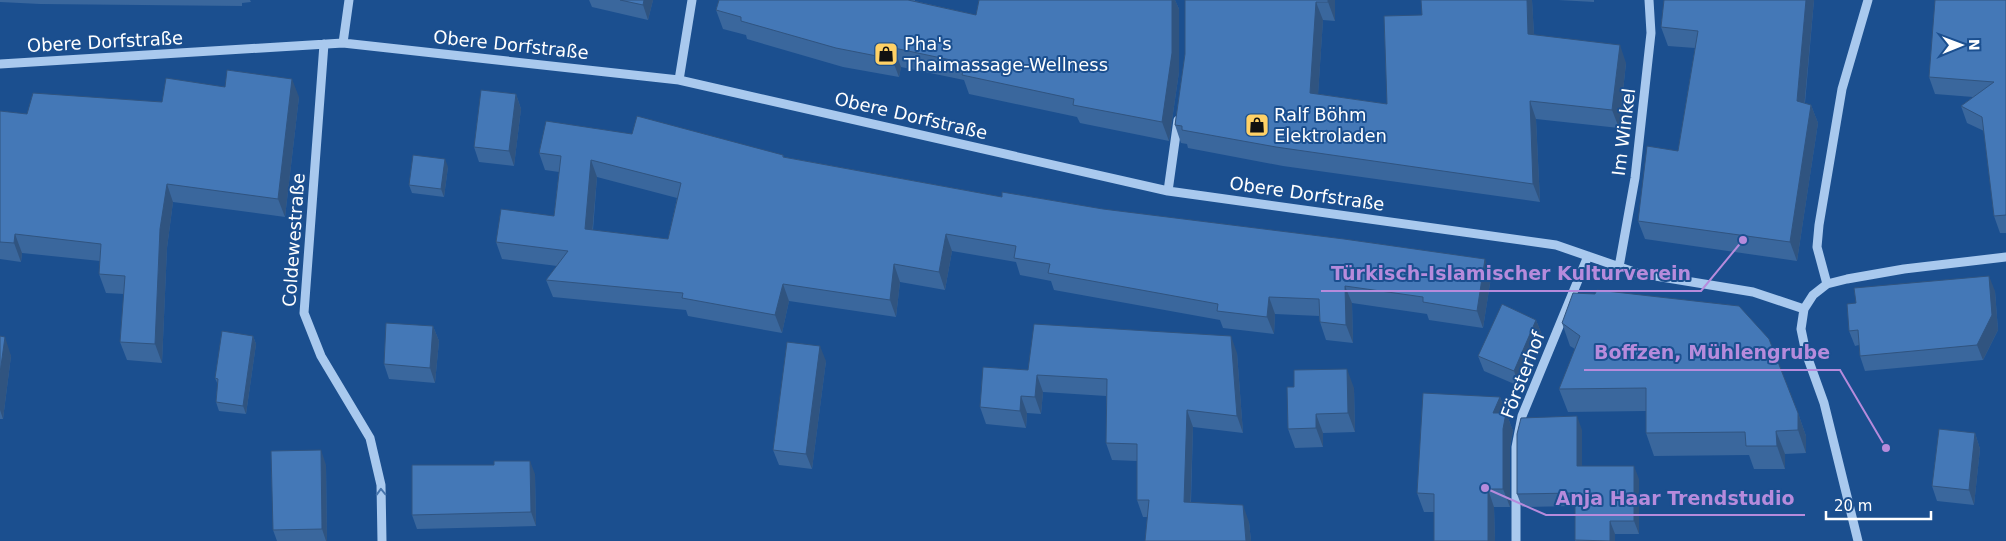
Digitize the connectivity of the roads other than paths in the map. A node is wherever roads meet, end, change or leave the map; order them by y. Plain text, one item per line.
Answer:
1 (349, 0) edge
2 (692, 0) edge
3 (1649, 0) edge
4 (1868, 0) edge
5 (343, 43) junction
6 (324, 44) junction
7 (0, 64) edge
8 (679, 80) junction
9 (1179, 112) edge
10 (1168, 191) junction
11 (1588, 256) junction
12 (2006, 257) edge
13 (1619, 266) junction
14 (1827, 284) junction
15 (1804, 309) junction
16 (382, 541) edge
17 (1516, 541) edge
18 (1858, 541) edge

1 - 5 street
2 - 8 street
3 - 13 street, Im Winkel
4 - 14 street
5 - 6 street, Obere Dorfstraße
5 - 8 street, Obere Dorfstraße
6 - 7 street, Obere Dorfstraße
16 -> 6 street, Coldewestraße
8 - 10 street, Obere Dorfstraße
9 - 10 street
10 - 11 street, Obere Dorfstraße
11 - 13 street, Obere Dorfstraße
11 - 17 street, Försterhof
12 - 14 street
13 - 15 street, Obere Dorfstraße
14 - 15 street
15 - 18 street

